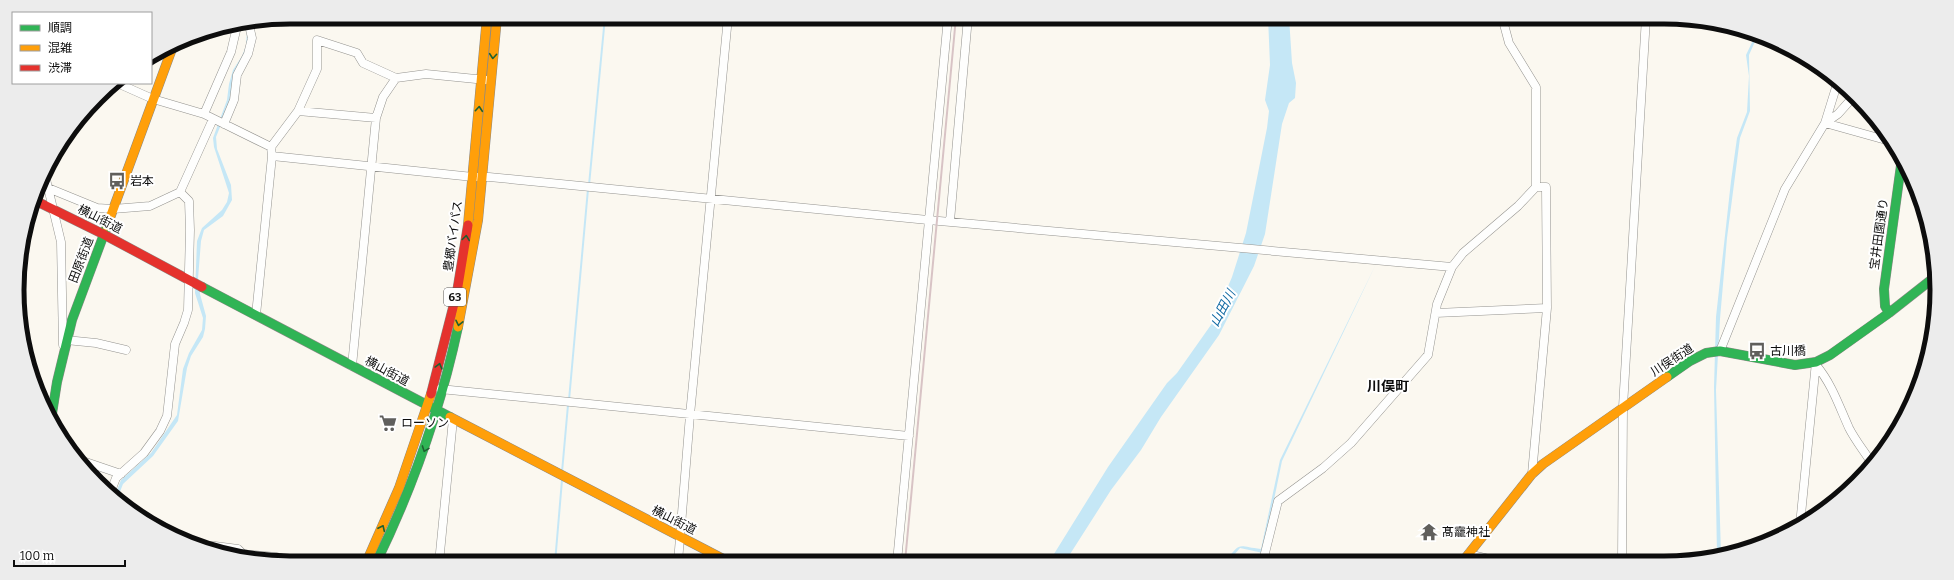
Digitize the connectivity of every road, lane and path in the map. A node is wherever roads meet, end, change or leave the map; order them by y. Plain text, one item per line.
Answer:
1 (488, 24) edge
2 (495, 24) edge
3 (727, 24) edge
4 (947, 24) edge
5 (967, 24) edge
6 (1504, 24) edge
7 (1646, 24) edge
8 (249, 27) edge
9 (236, 29) edge
10 (171, 52) edge
11 (396, 78) junction
12 (486, 80) junction
13 (121, 85) edge
14 (1836, 87) edge
15 (153, 99) junction
16 (1850, 100) edge
17 (298, 111) junction
18 (204, 114) junction
19 (376, 118) junction
20 (213, 119) junction
21 (1825, 123) junction
22 (224, 124) junction
23 (1883, 139) edge
24 (271, 147) junction
25 (272, 156) junction
26 (371, 166) junction
27 (1901, 168) edge
28 (478, 177) junction
29 (47, 182) edge
30 (1536, 187) junction
31 (48, 188) junction
32 (180, 192) junction
33 (711, 199) junction
34 (39, 202) edge
35 (53, 209) junction
36 (113, 209) junction
37 (928, 220) junction
38 (950, 222) junction
39 (103, 234) junction
40 (1452, 267) junction
41 (189, 280) junction
42 (1929, 281) edge
43 (1547, 308) junction
44 (1436, 313) junction
45 (1889, 313) junction
46 (256, 315) junction
47 (66, 340) junction
48 (64, 350) junction
49 (126, 350) dead end
50 (1720, 351) junction
51 (1816, 363) junction
52 (352, 366) junction
53 (433, 387) junction
54 (443, 389) junction
55 (427, 406) junction
56 (1622, 407) junction
57 (436, 410) junction
58 (53, 411) edge
59 (690, 415) junction
60 (453, 419) junction
61 (908, 436) junction
62 (1869, 459) edge
63 (88, 463) edge
64 (121, 474) junction
65 (1532, 474) junction
66 (112, 488) edge
67 (1801, 518) edge
68 (680, 537) junction
69 (225, 548) edge
70 (239, 551) edge
71 (1469, 553) junction
72 (369, 556) edge
73 (379, 556) edge
74 (440, 556) edge
75 (678, 556) edge
76 (717, 556) edge
77 (898, 556) edge
78 (1264, 556) edge
79 (1467, 556) edge
80 (1480, 556) edge
81 (1622, 556) edge

1 - 12 main road, 豊郷バイパス / 63
2 -> 12 main road, 豊郷バイパス / 63
3 - 33 street
4 - 37 street
5 - 38 street
6 - 30 street
7 - 56 street
8 - 22 street
9 - 18 street
10 - 15 main road, 田原街道
11 - 12 street
11 - 17 street
11 - 19 street
12 - 28 main road, 豊郷バイパス / 63
13 - 15 street
14 - 21 street
15 - 18 street
15 - 36 main road, 田原街道
16 - 21 street
17 - 19 street
17 - 24 street
18 - 20 street
19 - 26 street
20 - 22 street
20 - 32 street
21 - 23 street
21 - 50 street
22 - 24 street
24 - 25 street
25 - 26 street
25 - 46 street
26 - 28 street
26 - 52 street
27 - 45 main road, 宝井田園通り
28 - 33 street
53 -> 28 main road, 豊郷バイパス / 63
28 -> 54 main road, 豊郷バイパス / 63
29 - 31 street
30 - 40 street
30 - 43 street
31 - 35 street
31 - 36 street
32 - 36 street
32 - 41 street
33 - 37 street
33 - 59 street
34 - 35 main road, 横山街道
35 - 39 main road, 横山街道
35 - 48 street
36 - 39 main road, 田原街道
37 - 38 street
37 - 61 street
38 - 40 street
39 - 41 main road, 横山街道
39 - 47 main road, 田原街道
40 - 44 street
41 - 46 main road, 横山街道
41 - 64 street
42 - 45 main road, 川俣街道
43 - 44 street
43 - 65 street
44 - 78 street
45 - 51 main road, 川俣街道
46 - 52 main road, 横山街道
47 - 48 main road, 田原街道
47 - 49 street
48 - 58 main road, 田原街道
50 - 51 main road, 川俣街道
50 - 56 main road, 川俣街道
51 - 62 street
51 - 67 street
52 - 55 main road, 横山街道
53 - 54 street
53 - 55 main road, 豊郷バイパス / 63
54 - 57 main road, 豊郷バイパス / 63
54 - 59 street
55 - 57 main road, 横山街道
72 -> 55 main road, 豊郷バイパス / 63
56 - 65 main road, 川俣街道
56 - 81 street
57 - 60 main road, 横山街道
57 -> 73 main road, 豊郷バイパス / 63
59 - 61 street
59 - 68 street
60 - 68 main road, 横山街道
60 - 74 street
61 - 77 street
63 - 64 street
64 - 66 street
65 - 71 main road, 川俣街道
68 - 75 street
68 - 76 main road, 横山街道
69 - 70 street
71 - 79 main road, 川俣街道
71 - 80 street

